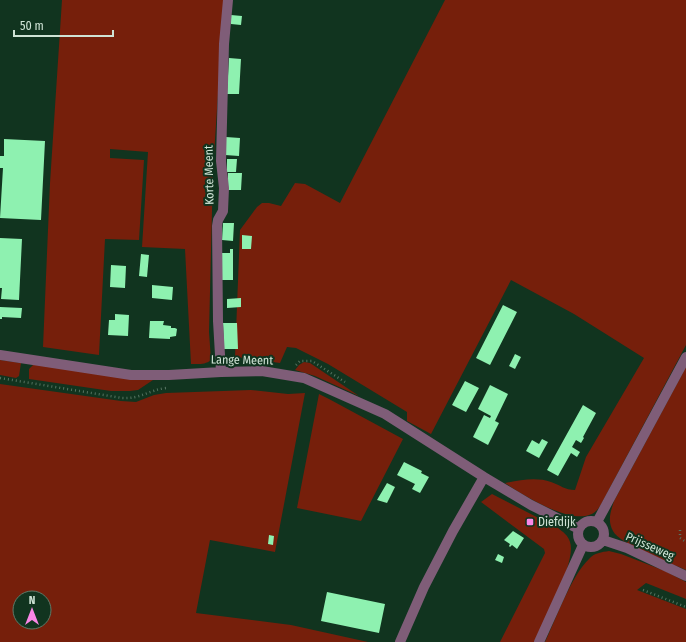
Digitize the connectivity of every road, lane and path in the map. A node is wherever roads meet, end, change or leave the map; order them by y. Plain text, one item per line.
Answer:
1 (228, 0) edge
2 (0, 355) edge
3 (686, 357) edge
4 (221, 372) junction
5 (0, 378) edge
6 (169, 387) dead end
7 (484, 477) junction
8 (597, 522) junction
9 (579, 529) junction
10 (680, 530) dead end
11 (603, 540) junction
12 (686, 542) edge
13 (584, 545) junction
14 (686, 576) edge
15 (643, 590) dead end
16 (686, 607) edge
17 (400, 642) edge
18 (540, 642) edge

1 - 4 street, Korte Meent
2 - 4 street, Lange Meent
3 - 8 street
4 - 7 street, Lange Meent
5 - 6 path
7 - 9 street, Lange Meent
7 - 17 street
8 - 9 street
8 - 11 street
9 - 13 street
10 - 12 path
11 - 13 street
11 - 14 street, Prijsseweg
13 - 18 street
15 - 16 path

